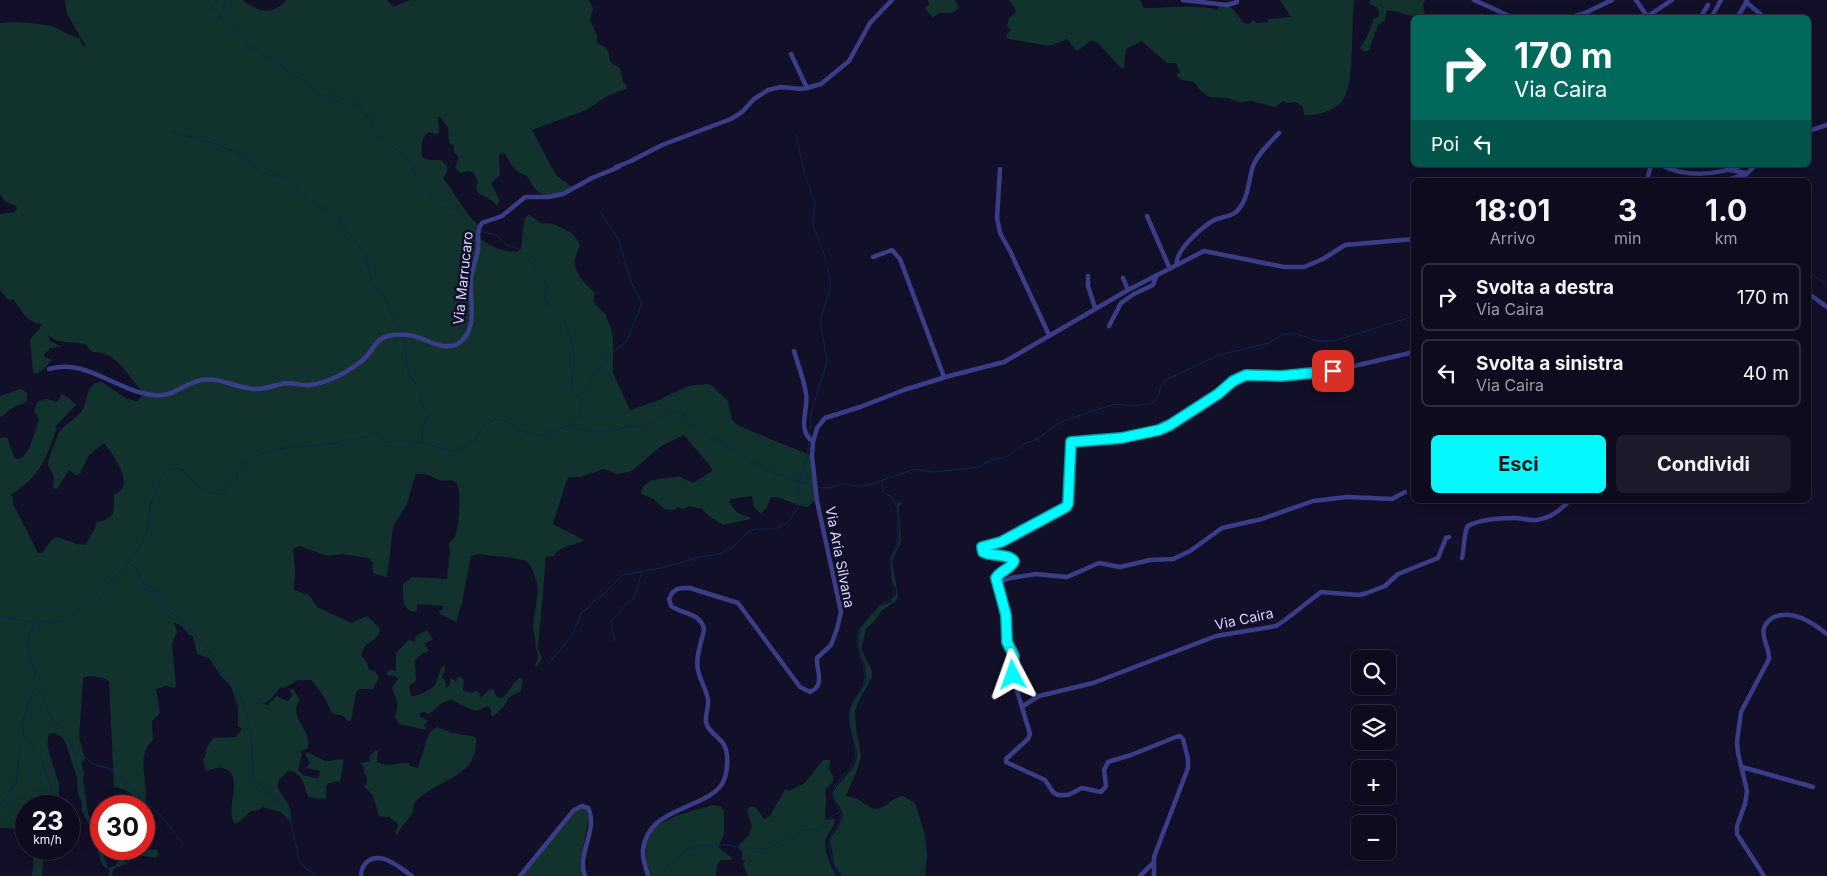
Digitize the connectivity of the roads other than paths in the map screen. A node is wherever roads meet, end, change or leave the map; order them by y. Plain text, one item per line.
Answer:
1 (892, 0) edge
2 (1183, 0) edge
3 (1237, 0) edge
4 (1474, 0) edge
5 (1612, 0) edge
6 (1636, 0) edge
7 (1672, 0) edge
8 (1721, 0) edge
9 (1747, 1) edge
10 (1708, 5) dead end
11 (1507, 15) edge
12 (1579, 15) edge
13 (1645, 15) edge
14 (1649, 15) edge
15 (1702, 15) edge
16 (1713, 15) edge
17 (1739, 15) edge
18 (1762, 15) edge
19 (791, 54) dead end
20 (806, 88) junction
21 (1827, 125) edge
22 (1811, 130) edge
23 (1279, 133) dead end
24 (1667, 167) edge
25 (1737, 167) edge
26 (1753, 167) edge
27 (1000, 169) dead end
28 (1729, 170) junction
29 (1749, 172) junction
30 (1736, 178) edge
31 (1147, 216) dead end
32 (1411, 239) edge
33 (873, 257) dead end
34 (1177, 265) junction
35 (1170, 269) junction
36 (1088, 276) dead end
37 (1156, 277) junction
38 (1123, 278) dead end
39 (1128, 290) junction
40 (1811, 295) edge
41 (1827, 307) edge
42 (1095, 308) junction
43 (1109, 326) dead end
44 (1049, 335) junction
45 (794, 351) dead end
46 (1411, 353) edge
47 (49, 369) dead end
48 (944, 377) junction
49 (813, 442) junction
50 (1405, 492) dead end
51 (1567, 503) edge
52 (1449, 537) dead end
53 (1462, 558) dead end
54 (997, 584) junction
55 (1827, 634) edge
56 (1023, 706) junction
57 (1742, 768) junction
58 (1813, 787) dead end
59 (1153, 863) junction
60 (361, 876) edge
61 (412, 876) edge
62 (520, 876) edge
63 (585, 876) edge
64 (648, 876) edge
65 (1140, 876) edge
66 (1154, 876) edge
67 (1764, 876) edge

1 - 20 street, Via Marrucaro
2 - 3 street
4 - 11 street
5 - 12 street
6 - 13 street
7 - 14 street
8 - 16 street
9 - 17 street
9 - 18 street
10 - 15 street
19 - 20 street
20 - 47 street, Via Marrucaro
21 - 22 street
23 - 34 street
24 - 28 street
25 - 28 street
26 - 29 street
27 - 44 street
28 - 29 street
29 - 30 street
31 - 35 street
32 - 34 street, Via Aria Silvana
33 - 48 street
34 - 35 street, Via Aria Silvana
35 - 37 street, Via Aria Silvana
36 - 42 street
37 - 39 street, Via Aria Silvana
37 - 43 street, Via Aria Silvana
38 - 39 street
39 - 42 street, Via Aria Silvana
40 - 41 street
42 - 44 street, Via Aria Silvana
44 - 48 street, Via Aria Silvana
45 - 49 street, Via Aria Silvana
46 - 54 street
48 - 49 street, Via Aria Silvana
49 - 64 street, Via Aria Silvana
50 - 54 street
51 - 53 street
52 - 56 street, Via Caira
54 - 56 street
55 - 57 street
56 - 59 street
57 - 58 street
57 - 67 street
59 - 65 street
59 - 66 street
60 - 61 street
62 - 63 street

